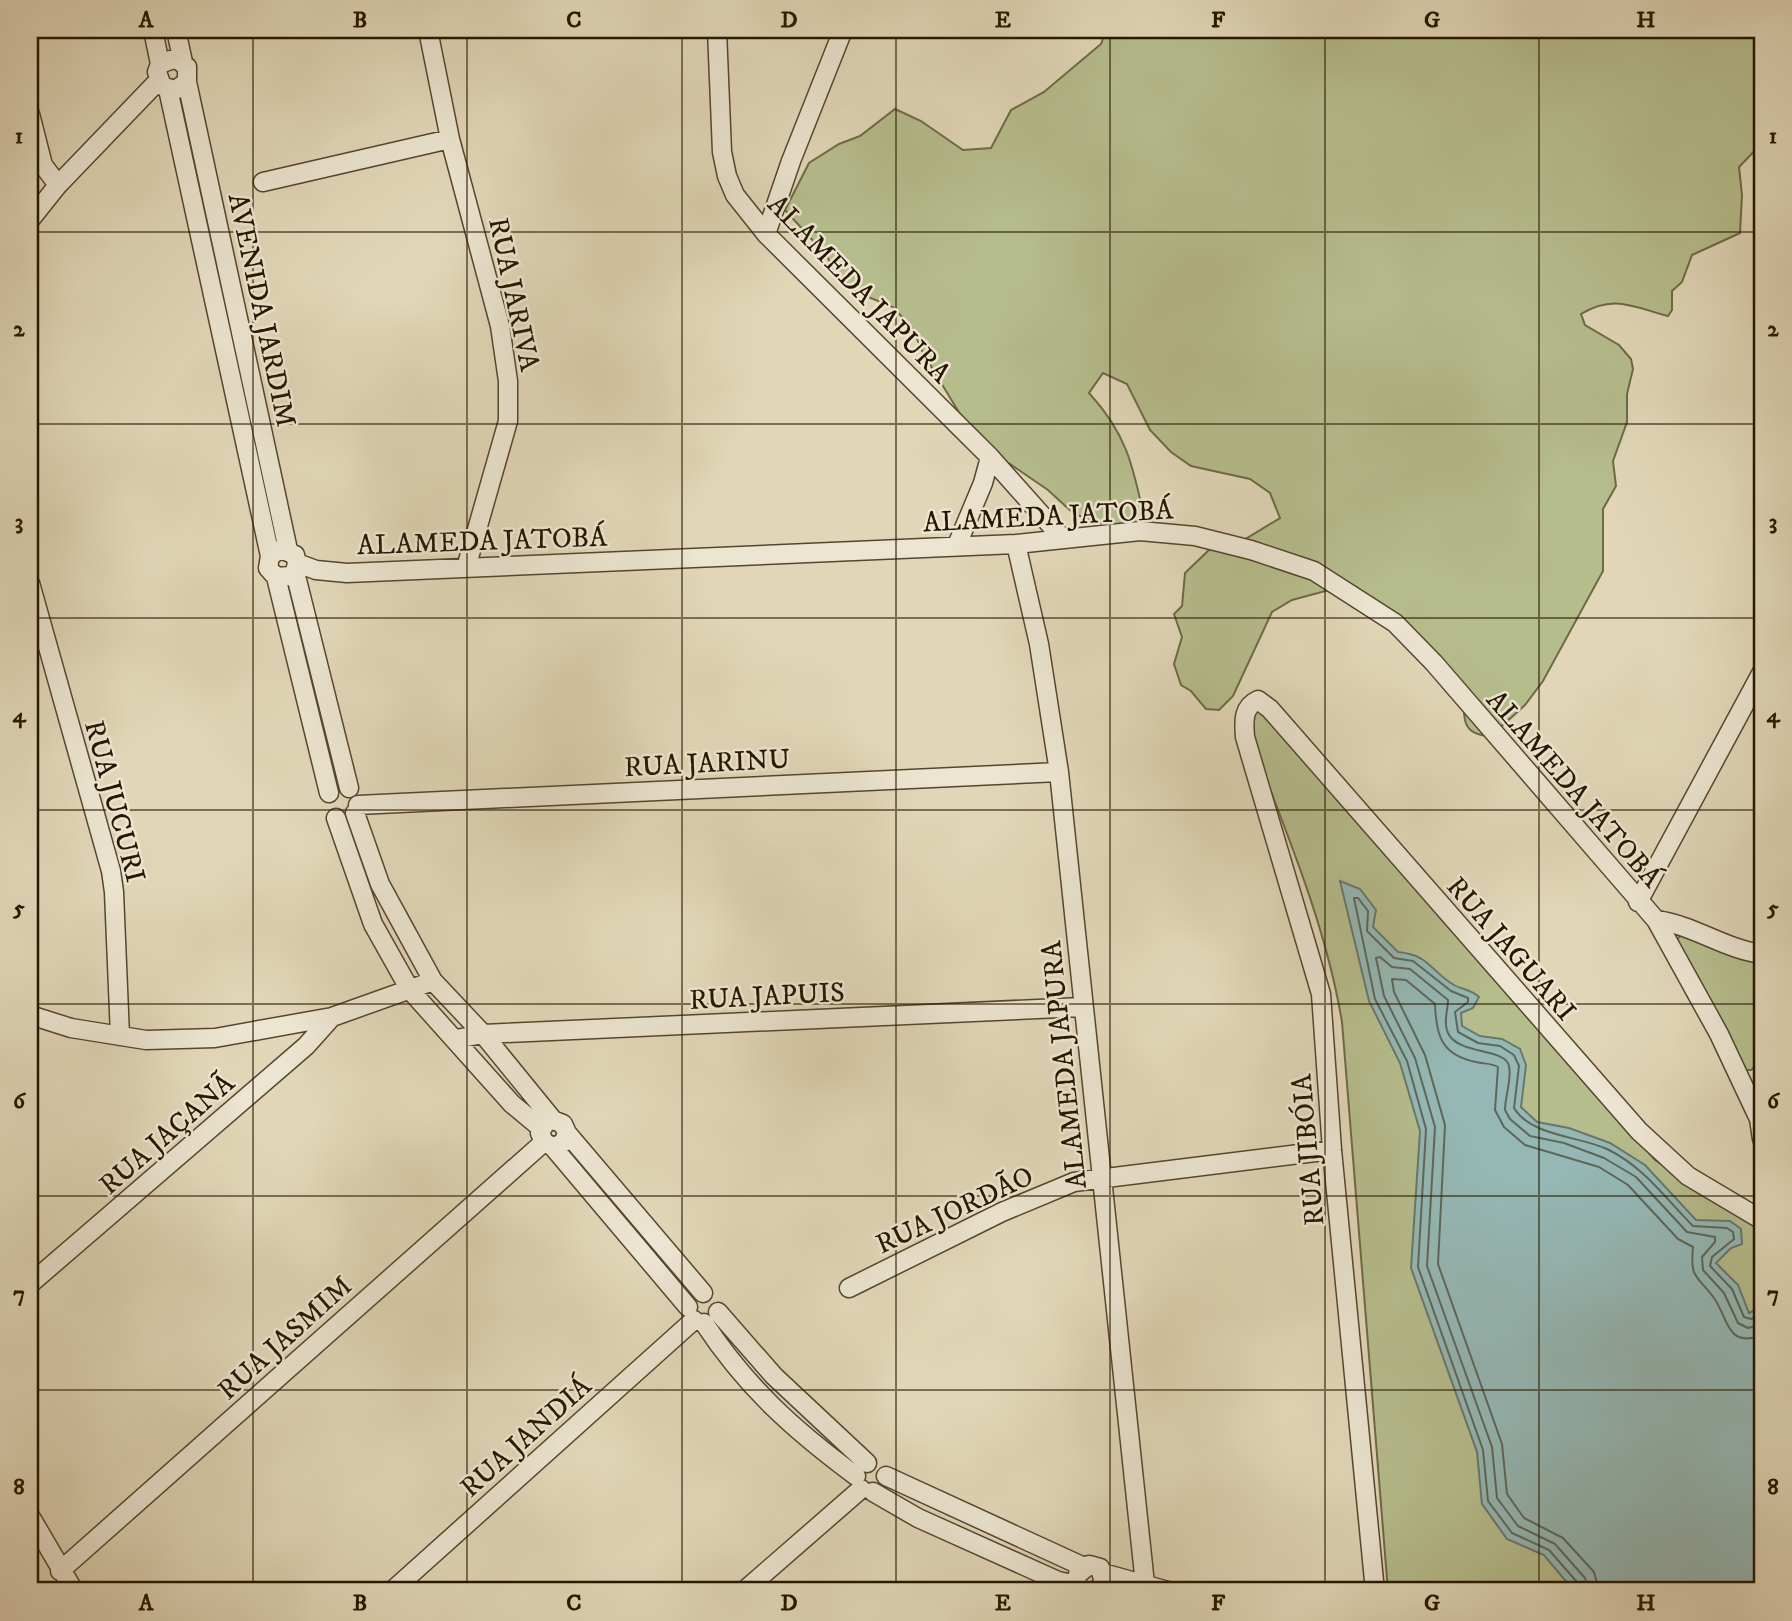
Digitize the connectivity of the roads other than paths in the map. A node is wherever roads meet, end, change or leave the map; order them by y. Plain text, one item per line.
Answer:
1 (153, 30) edge
2 (176, 30) edge
3 (428, 30) edge
4 (717, 30) edge
5 (843, 30) edge
6 (183, 62) junction
7 (162, 78) junction
8 (187, 82) junction
9 (30, 114) edge
10 (450, 139) junction
11 (262, 182) dead end
12 (58, 185) junction
13 (30, 220) edge
14 (766, 234) junction
15 (990, 457) junction
16 (1063, 539) junction
17 (1016, 544) junction
18 (957, 545) junction
19 (270, 556) junction
20 (293, 562) junction
21 (466, 568) junction
22 (276, 577) junction
23 (30, 583) edge
24 (1762, 672) edge
25 (1245, 714) joint
26 (1059, 772) junction
27 (349, 788) junction
28 (329, 793) junction
29 (357, 809) junction
30 (336, 818) junction
31 (1638, 902) junction
32 (1656, 920) junction
33 (1762, 954) edge
34 (433, 981) junction
35 (410, 990) junction
36 (1082, 1007) junction
37 (30, 1015) edge
38 (332, 1017) junction
39 (483, 1034) junction
40 (120, 1036) junction
41 (456, 1039) junction
42 (1762, 1097) edge
43 (1759, 1119) junction
44 (548, 1134) junction
45 (1762, 1139) edge
46 (1332, 1150) junction
47 (1102, 1177) junction
48 (1762, 1220) edge
49 (30, 1284) edge
50 (849, 1288) dead end
51 (701, 1316) junction
52 (864, 1480) junction
53 (30, 1516) edge
54 (1084, 1567) junction
55 (60, 1571) junction
56 (1104, 1573) junction
57 (1145, 1584) junction
58 (1082, 1588) edge
59 (74, 1591) edge
60 (392, 1591) edge
61 (744, 1591) edge
62 (1097, 1591) edge
63 (1168, 1591) edge
64 (1375, 1591) edge

1 - 7 street, AVENIDA JARDIM
2 - 6 street
3 - 10 street, RUA JARIVA
4 - 14 street, ALAMEDA JAPURA
5 - 14 street
6 - 7 street
6 - 8 street, AVENIDA JARDIM
7 - 8 street
7 - 12 street
7 - 19 street, AVENIDA JARDIM
8 - 20 street, AVENIDA JARDIM
9 - 12 street
10 - 11 street
10 - 21 street, RUA JARIVA
12 - 13 street
14 - 15 street, ALAMEDA JAPURA
15 - 16 street, ALAMEDA JAPURA
15 - 18 street
16 - 17 street, ALAMEDA JATOBÁ
16 - 31 street, ALAMEDA JATOBÁ
17 - 18 street, ALAMEDA JATOBÁ
17 - 26 street, ALAMEDA JAPURA
18 - 21 street, ALAMEDA JATOBÁ
19 - 20 street
19 - 22 street
20 - 21 street, ALAMEDA JATOBÁ
20 - 22 street
20 - 27 street, AVENIDA JARDIM
22 - 28 street
23 - 40 street, RUA JUCURI
24 - 31 street
25 - 46 street, RUA JIBÓIA
25 - 48 street, RUA JAGUARI
26 - 29 street, RUA JARINU
26 - 36 street, ALAMEDA JAPURA
27 - 28 street
27 - 29 street
28 - 30 street
29 - 30 street
29 - 34 street
30 - 35 street
31 - 32 street, ALAMEDA JATOBÁ
32 - 33 street
32 - 43 street, ALAMEDA JATOBÁ
34 - 35 street
34 - 39 street
35 - 38 street
35 - 41 street
36 - 39 street, RUA JAPUIS
36 - 47 street, ALAMEDA JAPURA
37 - 40 street
38 - 40 street
38 - 49 street, RUA JAÇANÃ
39 - 41 street, RUA JAPUIS
39 - 44 street
41 - 44 street
42 - 43 street
43 - 45 street, ALAMEDA JATOBÁ
44 - 51 street
44 - 51 street
44 - 55 street, RUA JASMIM
46 - 47 street, RUA JORDÃO
46 - 64 street, RUA JIBÓIA
47 - 50 street, RUA JORDÃO
47 - 57 street, ALAMEDA JAPURA
51 - 52 street
51 - 52 street
51 - 60 street, RUA JANDIÁ
52 - 54 street
52 - 58 street
52 - 61 street
53 - 55 street
54 - 56 street
54 - 58 street
55 - 59 street
56 - 57 street
56 - 62 street
57 - 63 street

